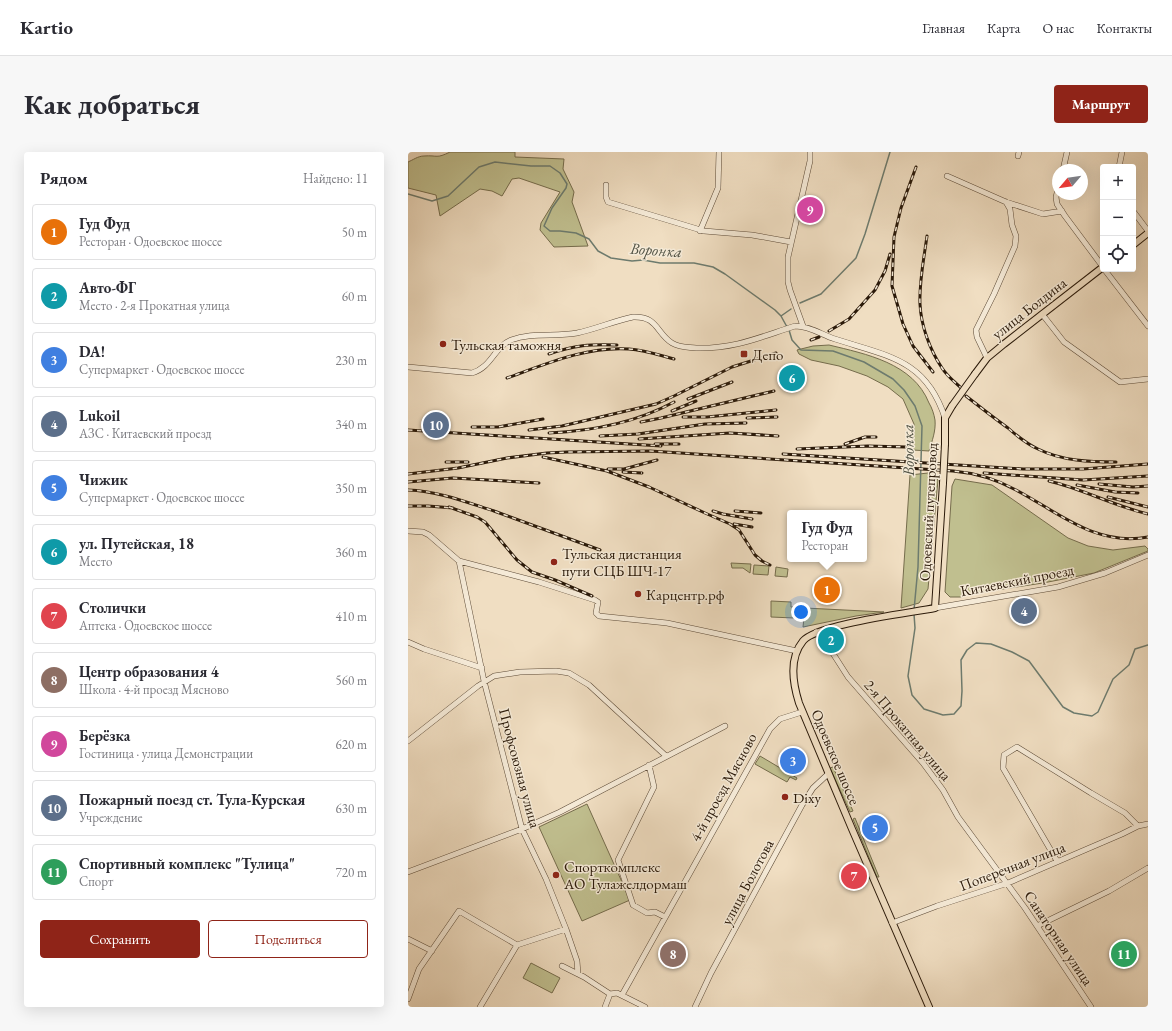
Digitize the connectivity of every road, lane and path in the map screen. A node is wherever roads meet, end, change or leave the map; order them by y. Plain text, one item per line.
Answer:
1 (719, 152) edge
2 (810, 152) edge
3 (1067, 152) edge
4 (1122, 152) edge
5 (1064, 164) edge
6 (1120, 164) edge
7 (947, 176) dead end
8 (606, 185) dead end
9 (1056, 200) edge
10 (1006, 202) junction
11 (1062, 212) junction
12 (1136, 215) edge
13 (700, 231) junction
14 (1148, 232) edge
15 (791, 242) junction
16 (1136, 242) edge
17 (1100, 264) edge
18 (1100, 270) edge
19 (1106, 272) edge
20 (1042, 314) junction
21 (803, 326) junction
22 (1148, 326) edge
23 (988, 358) junction
24 (408, 367) edge
25 (1148, 379) edge
26 (945, 418) junction
27 (408, 531) edge
28 (1148, 555) edge
29 (460, 562) junction
30 (935, 608) junction
31 (816, 632) junction
32 (409, 644) edge
33 (797, 652) junction
34 (482, 668) junction
35 (484, 681) junction
36 (802, 712) junction
37 (725, 726) dead end
38 (408, 741) edge
39 (666, 756) junction
40 (648, 765) junction
41 (828, 774) junction
42 (1148, 824) edge
43 (1138, 826) junction
44 (522, 829) junction
45 (1057, 861) junction
46 (1148, 868) edge
47 (408, 872) edge
48 (1008, 883) junction
49 (664, 917) junction
50 (892, 923) junction
51 (1038, 926) junction
52 (566, 929) junction
53 (408, 939) edge
54 (517, 945) junction
55 (432, 951) junction
56 (562, 966) dead end
57 (578, 974) junction
58 (610, 994) junction
59 (622, 995) junction
60 (408, 999) edge
61 (480, 1007) edge
62 (605, 1007) edge
63 (645, 1007) edge
64 (695, 1007) edge
65 (929, 1007) edge
66 (1091, 1007) edge

1 - 13 street
2 - 15 street
3 - 5 street
4 - 6 street
7 - 10 street
8 - 13 street
9 - 11 street
10 - 11 street
10 - 23 street
11 - 17 street
12 - 14 street
13 - 15 street
14 - 16 main road
15 - 21 street
18 - 20 main road, улица Болдина
19 - 22 street
20 - 23 main road, улица Болдина
20 - 25 street
21 - 24 street
21 - 26 street
23 - 26 main road, улица Болдина, bridge
26 - 30 main road, Одоевский путепровод, bridge
27 - 29 street
28 - 30 street, Китаевский проезд
29 - 33 street
29 - 34 street, Профсоюзная улица
30 - 31 main road, Одоевское шоссе
31 - 33 main road, Одоевское шоссе
31 - 48 street, 2-я Прокатная улица
32 - 34 street
33 - 36 main road, Одоевское шоссе
34 - 35 street, Профсоюзная улица
35 - 38 street
35 - 39 street
35 - 44 street, Профсоюзная улица
36 - 41 main road, Одоевское шоссе
36 - 49 street, 4-й проезд Мясново
37 - 39 street
39 - 40 street
40 - 44 street
40 - 49 street
41 - 50 main road, Одоевское шоссе
41 - 64 street, улица Болотова
42 - 43 street, Поперечная улица
43 - 45 street, Поперечная улица
43 - 45 street
44 - 47 street
44 - 52 street, Профсоюзная улица
45 - 48 street, Поперечная улица
46 - 51 street
48 - 50 street, Поперечная улица
48 - 51 street, Санаторная улица
49 - 59 street, 4-й проезд Мясново
50 - 65 main road, Одоевское шоссе
51 - 66 street, Санаторная улица
52 - 54 street
52 - 57 street, Профсоюзная улица
53 - 55 street
54 - 55 street
54 - 61 street
55 - 60 street
56 - 57 street
57 - 58 street
58 - 59 street
58 - 62 street
59 - 63 street

